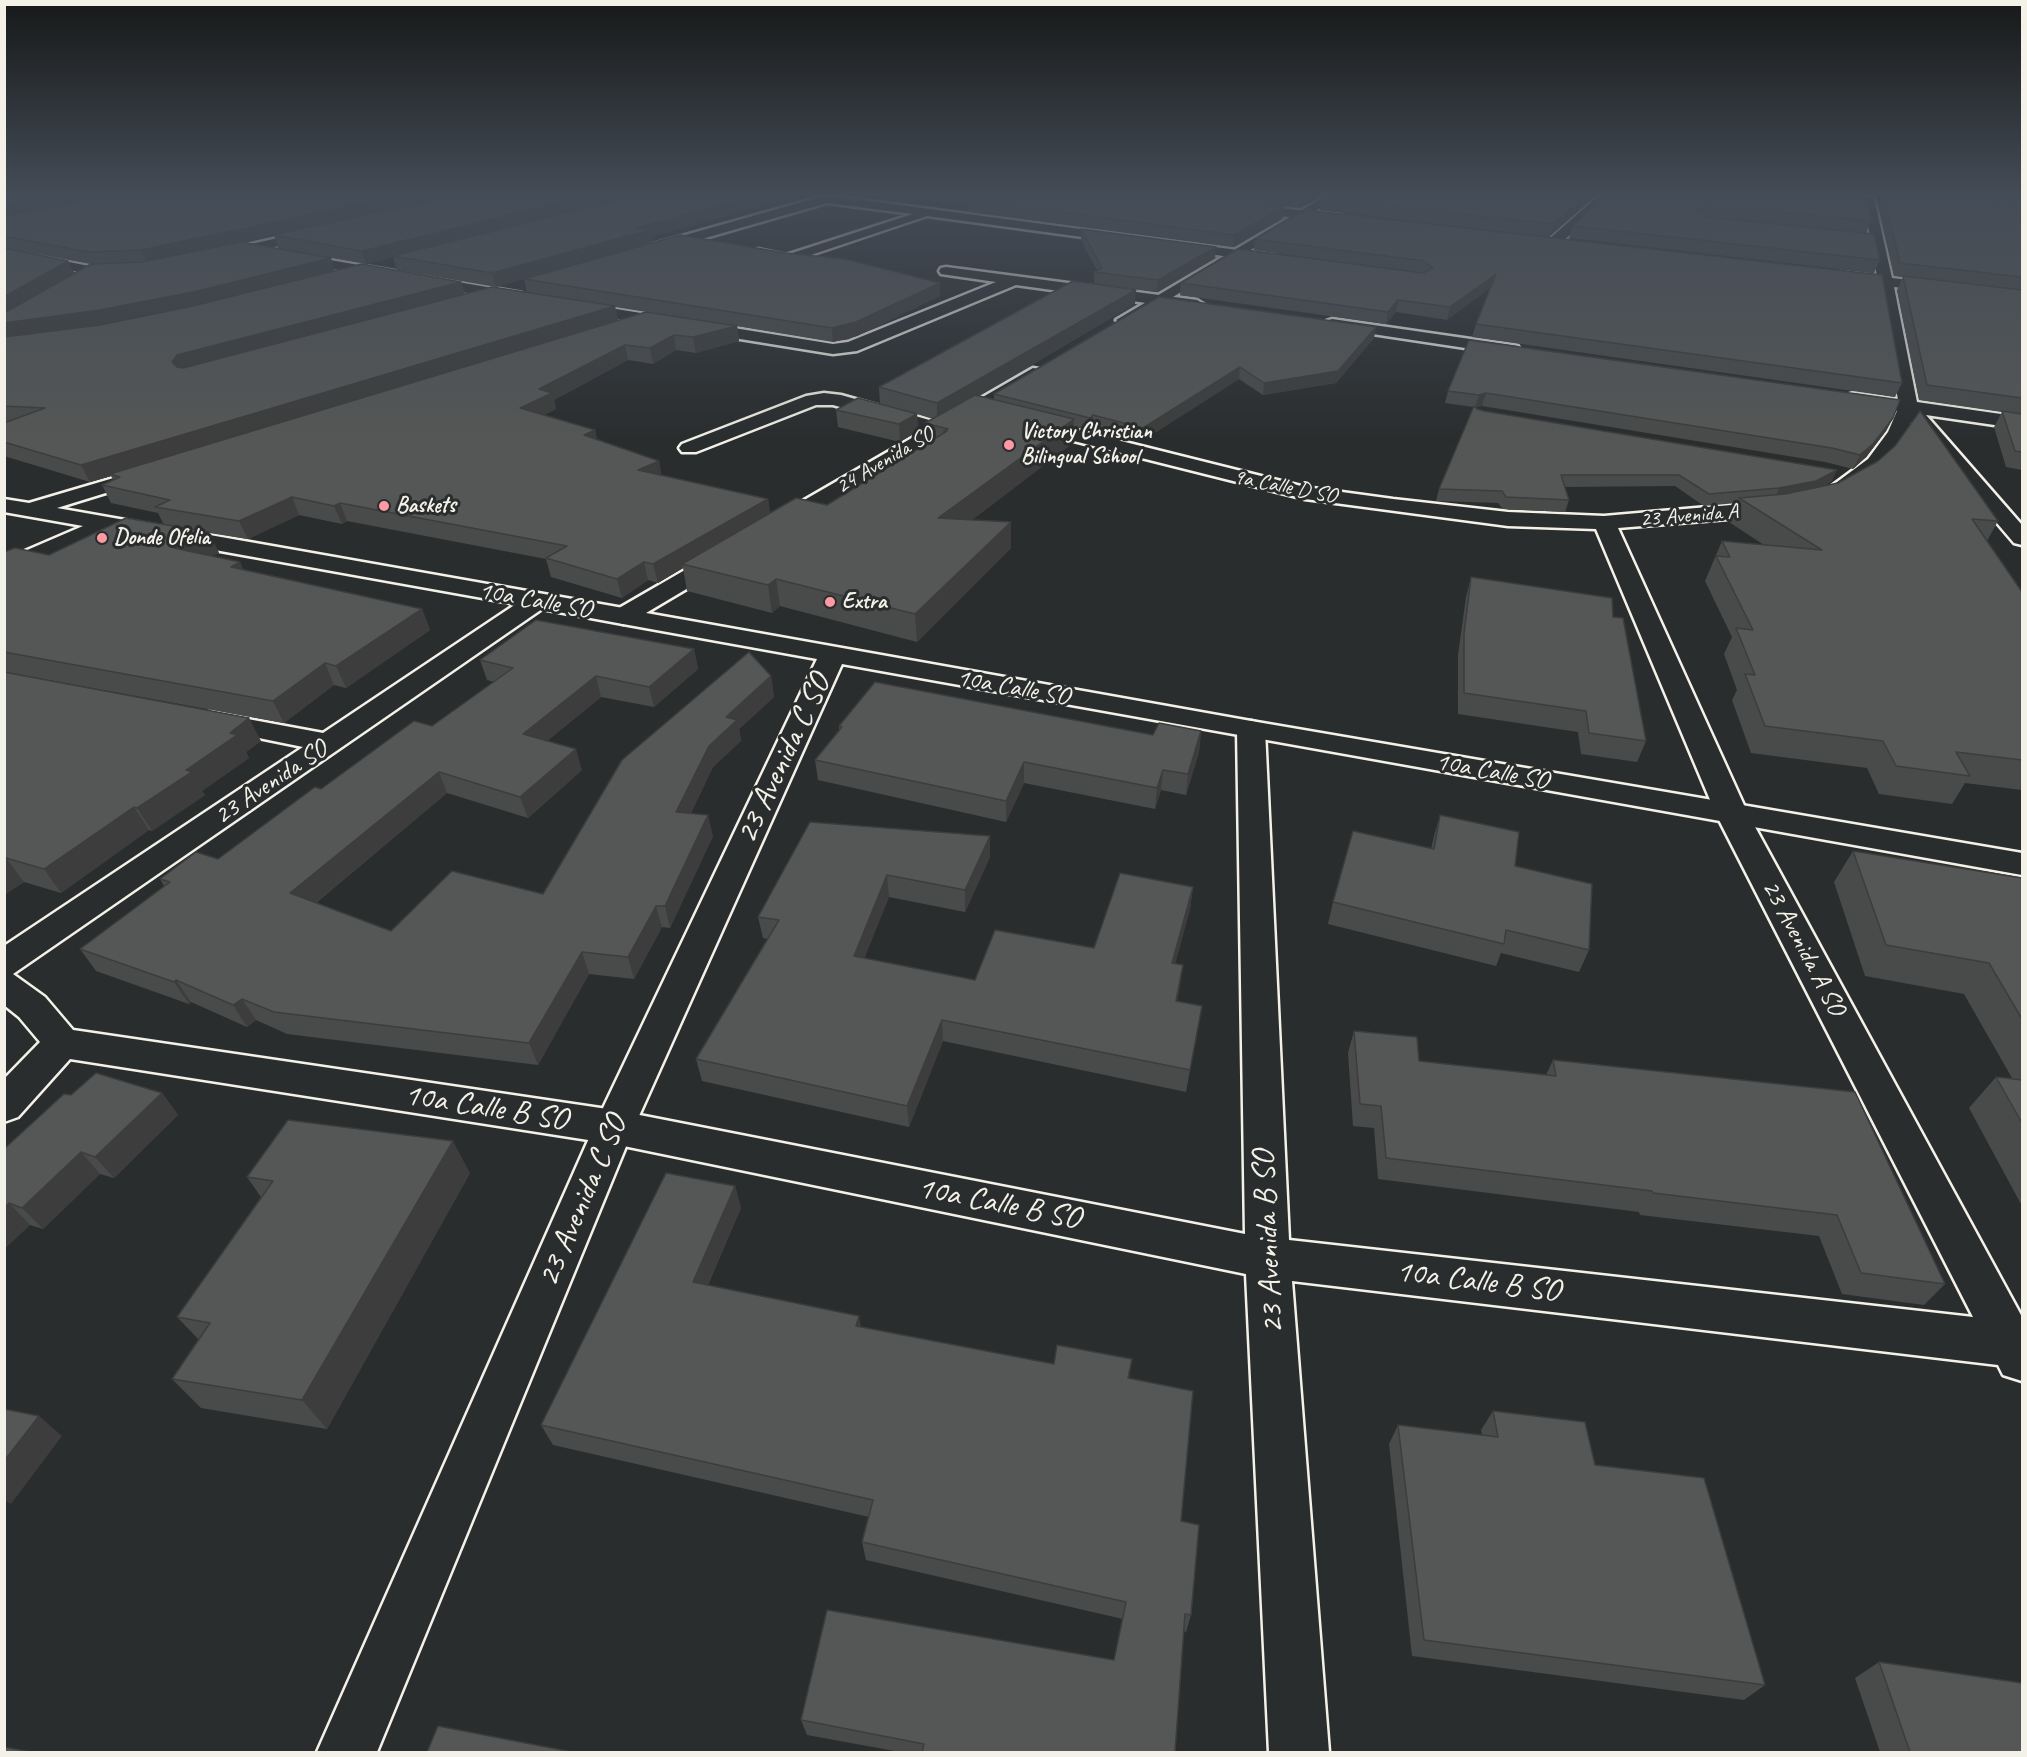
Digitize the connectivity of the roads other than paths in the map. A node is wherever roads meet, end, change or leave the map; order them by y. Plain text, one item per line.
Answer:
1 (79, 279) edge
2 (417, 279) edge
3 (1006, 279) edge
4 (1192, 279) edge
5 (1861, 279) edge
6 (1885, 279) edge
7 (1014, 280) junction
8 (74, 282) edge
9 (1886, 282) junction
10 (530, 284) edge
11 (496, 294) junction
12 (2022, 297) edge
13 (1159, 299) junction
14 (540, 301) edge
15 (462, 303) edge
16 (562, 305) edge
17 (1218, 308) edge
18 (651, 319) junction
19 (1313, 321) edge
20 (1112, 327) edge
21 (606, 333) edge
22 (1530, 353) edge
23 (1045, 367) edge
24 (1839, 397) edge
25 (1908, 406) junction
26 (972, 409) junction
27 (2022, 423) edge
28 (940, 429) junction
29 (689, 448) dead end
30 (165, 468) edge
31 (1825, 470) edge
32 (1858, 478) junction
33 (1818, 500) edge
34 (1796, 504) edge
35 (4, 505) edge
36 (28, 510) junction
37 (1604, 524) junction
38 (103, 525) junction
39 (756, 537) edge
40 (2022, 538) edge
41 (736, 549) edge
42 (4, 569) edge
43 (537, 601) junction
44 (623, 616) junction
45 (832, 656) junction
46 (190, 717) edge
47 (1251, 730) junction
48 (329, 743) junction
49 (1732, 814) junction
50 (2022, 864) edge
51 (4, 964) edge
52 (4, 985) edge
53 (62, 1043) junction
54 (4, 1106) edge
55 (615, 1127) junction
56 (1268, 1258) junction
57 (2019, 1351) edge
58 (347, 1752) edge
59 (1299, 1752) edge

1 - 8 street
2 - 11 street
3 - 7 street
4 - 13 street
5 - 9 street
6 - 9 street
7 - 13 street
7 - 18 street
9 - 12 street
9 - 25 street
10 - 11 street
11 - 14 street
11 - 15 street
13 - 17 street
13 - 20 street
16 - 18 street
18 - 21 street
19 - 22 street
23 - 26 street, 24 Avenida SO
24 - 25 street
25 - 27 street
25 - 32 street
25 - 40 street
26 - 28 street, 24 Avenida SO
26 - 37 street, 9a Calle D SO
28 - 29 street
28 - 39 street, 24 Avenida SO
30 - 36 street
31 - 32 street
32 - 33 street
34 - 37 street, 23 Avenida A
35 - 36 street, 10a Calle SO
36 - 38 street, 10a Calle SO
37 - 49 street, 23 Avenida A SO
38 - 42 street
38 - 43 street, 10a Calle SO
41 - 44 street
43 - 44 street, 10a Calle SO
43 - 48 street, 23 Avenida SO
44 - 45 street, 10a Calle SO
45 - 47 street, 10a Calle SO
45 - 55 street, 23 Avenida C SO
46 - 48 street
47 - 49 street, 10a Calle SO
47 - 56 street, 23 Avenida B SO
48 - 51 street, 23 Avenida SO
49 - 50 street, 10a Calle SO
49 - 57 street, 23 Avenida A SO
52 - 53 street
53 - 54 street
53 - 55 street, 10a Calle B SO
55 - 56 street, 10a Calle B SO
55 - 58 street, 23 Avenida C SO
56 - 57 street, 10a Calle B SO
56 - 59 street, 23 Avenida B SO

